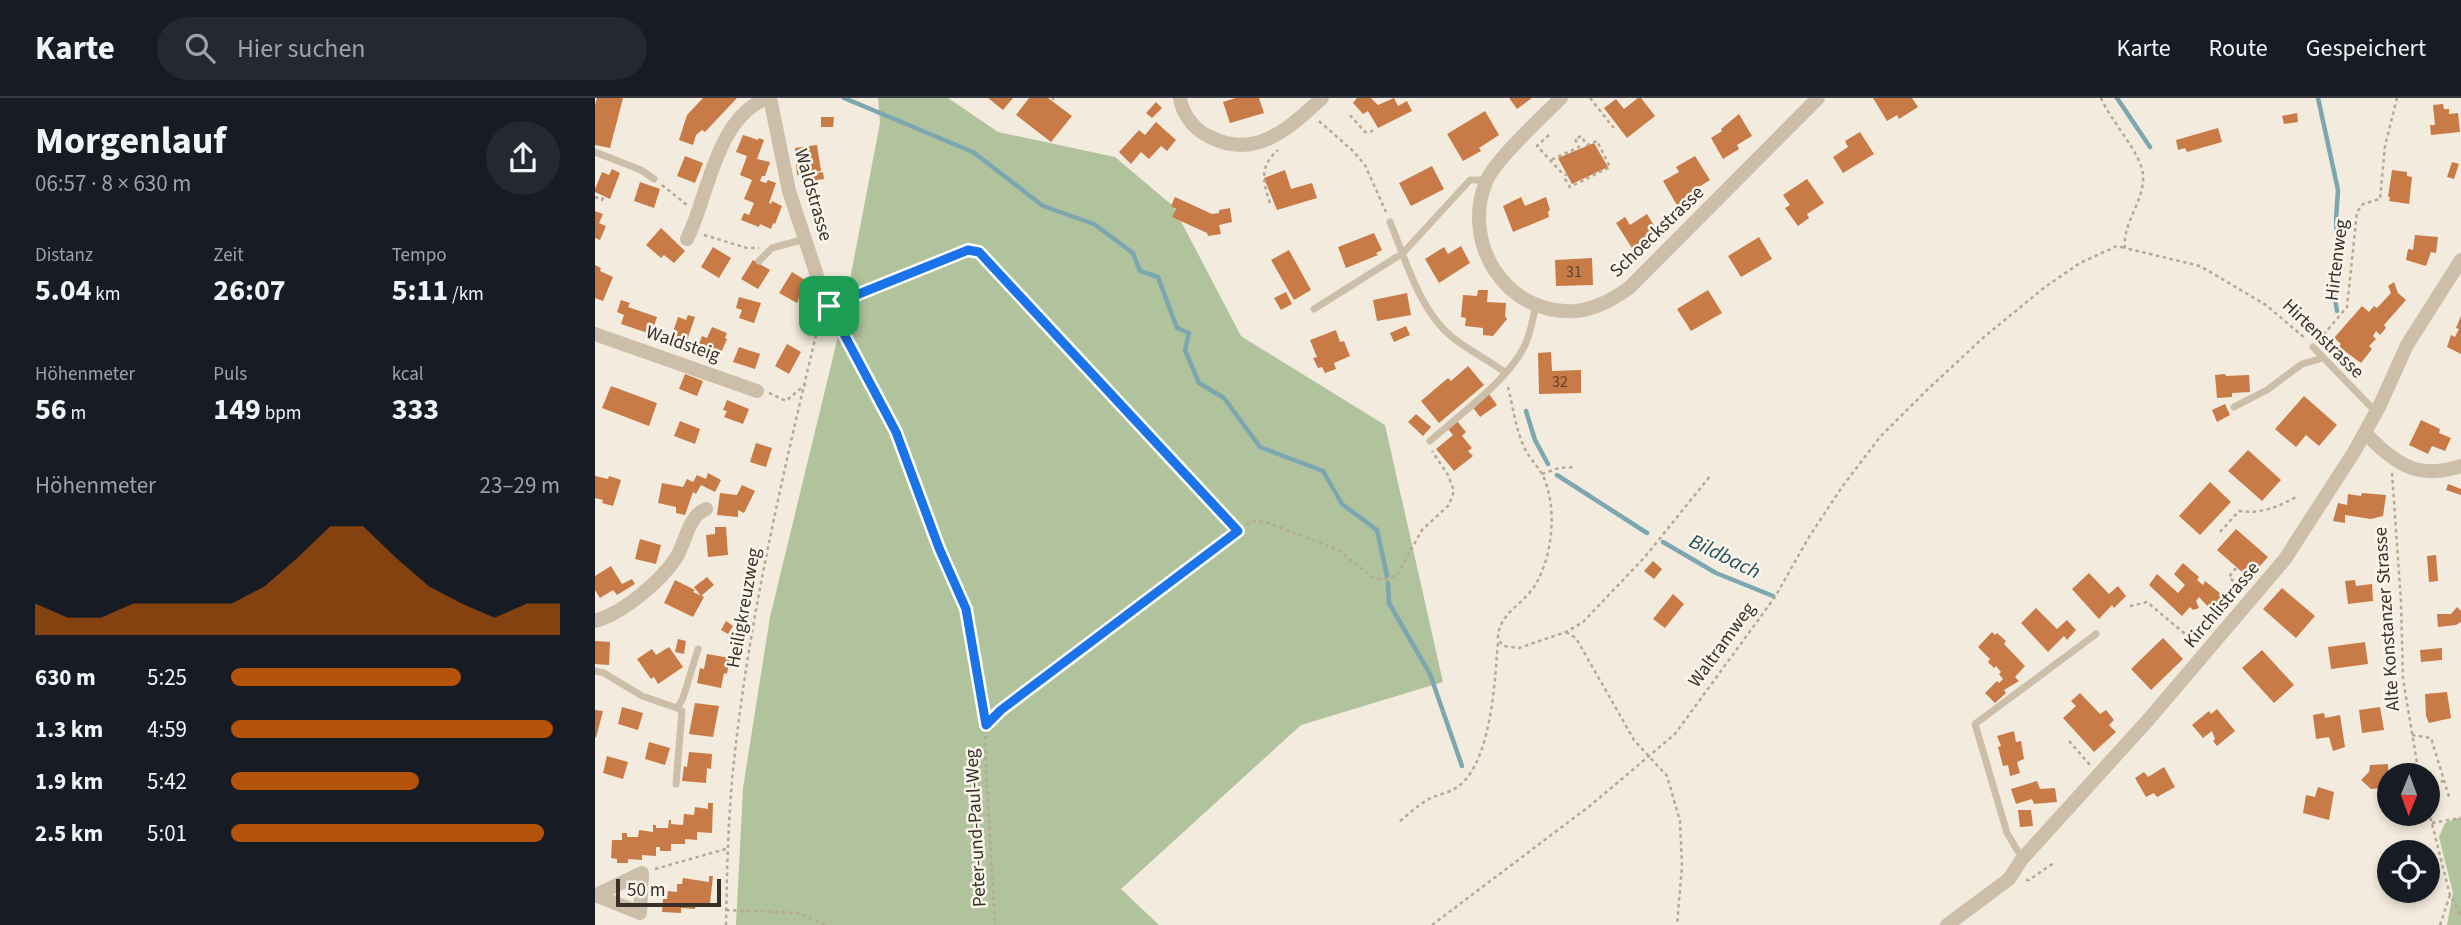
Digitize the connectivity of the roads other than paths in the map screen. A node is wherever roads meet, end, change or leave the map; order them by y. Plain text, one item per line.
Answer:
1 (768, 98) edge
2 (1180, 98) edge
3 (1322, 98) edge
4 (1561, 98) edge
5 (1818, 98) edge
6 (595, 152) edge
7 (654, 179) dead end
8 (1486, 180) junction
9 (1390, 222) road end
10 (690, 234) road end
11 (805, 239) junction
12 (1403, 253) junction
13 (2461, 260) edge
14 (759, 261) dead end
15 (827, 303) road end
16 (1536, 304) junction
17 (1314, 309) dead end
18 (595, 334) edge
19 (2313, 347) road end
20 (2323, 358) junction
21 (1506, 373) junction
22 (768, 394) road end
23 (2234, 407) dead end
24 (2376, 412) junction
25 (2365, 433) junction
26 (1430, 441) road end
27 (2461, 466) edge
28 (706, 509) dead end
29 (595, 621) edge
30 (2096, 634) dead end
31 (698, 649) dead end
32 (595, 671) edge
33 (677, 708) junction
34 (676, 784) dead end
35 (2022, 859) junction
36 (595, 895) edge
37 (1947, 925) edge

1 - 10 street
1 - 11 street, Waldstrasse
2 - 3 street
4 - 8 street, Schoeckstrasse
5 - 16 street, Schoeckstrasse
6 - 7 lane
8 - 12 lane
8 - 16 street, Schoeckstrasse
9 - 12 lane
11 - 14 lane
11 - 15 street, Waldstrasse
12 - 17 lane
12 - 21 lane
13 - 24 street, Kirchlistrasse
16 - 21 lane
18 - 22 street, Waldsteig
19 - 20 lane, Hirtenstrasse
20 - 23 lane
20 - 24 lane, Hirtenstrasse
21 - 26 lane
24 - 25 street, Kirchlistrasse
25 - 27 street
25 - 35 street, Kirchlistrasse
28 - 29 street
30 - 35 lane
31 - 33 lane
32 - 33 lane
33 - 34 lane
35 - 37 street, Kirchlistrasse
36 - 36 street

